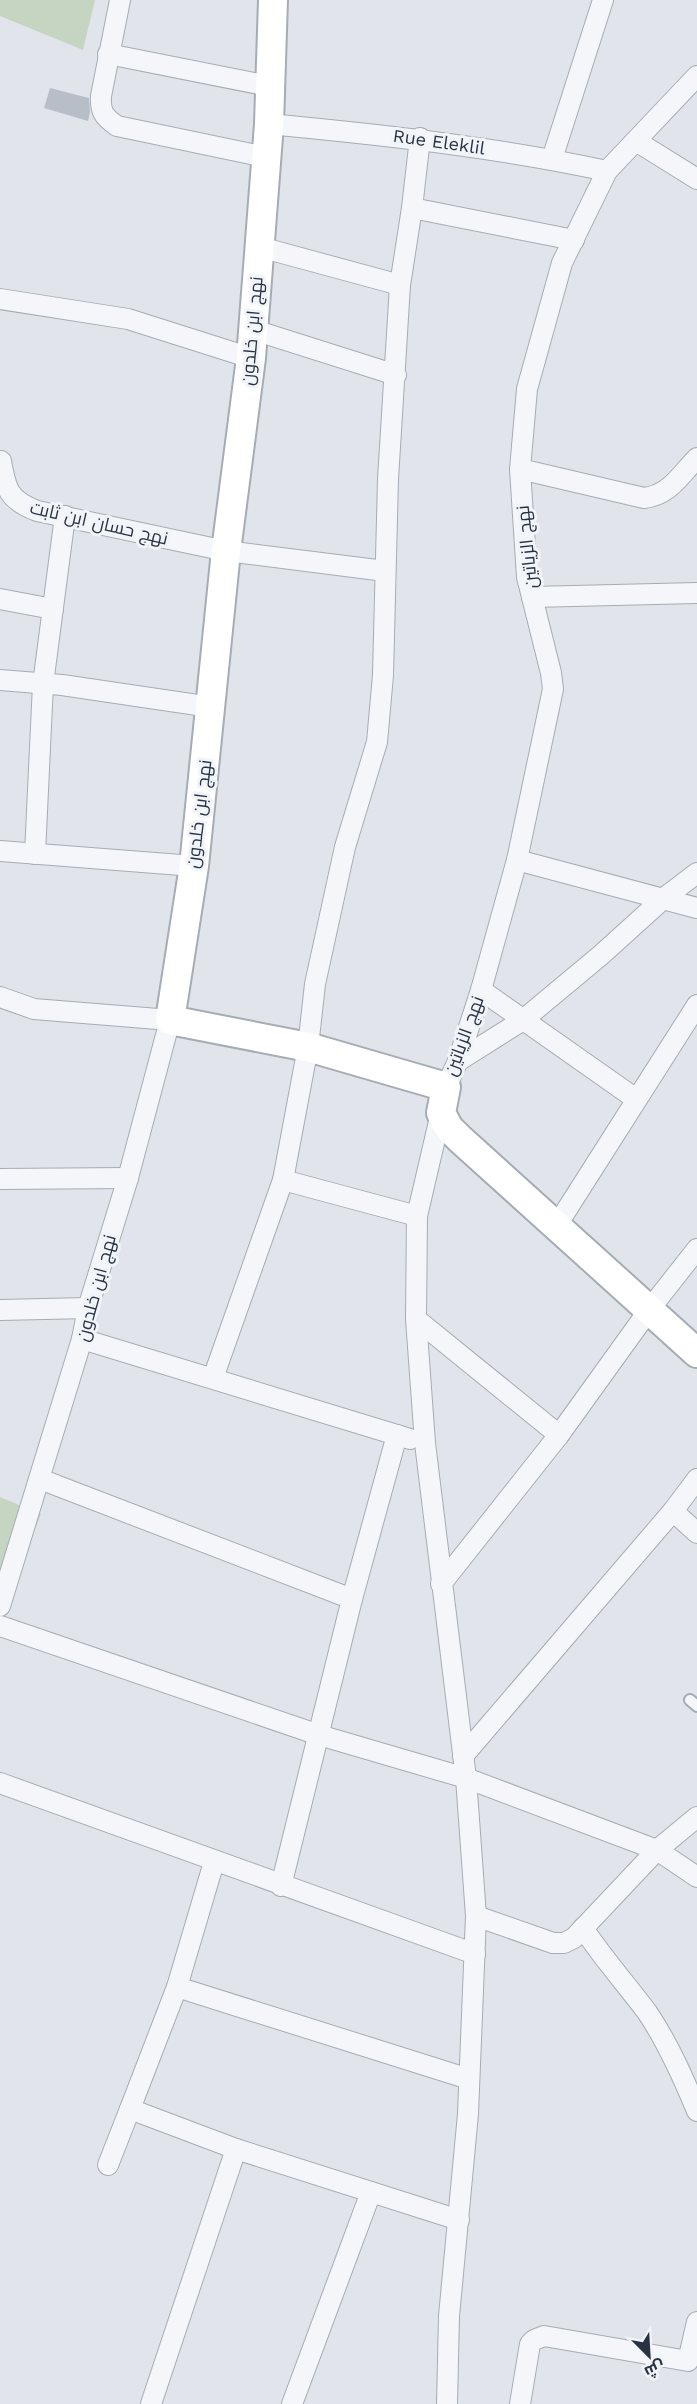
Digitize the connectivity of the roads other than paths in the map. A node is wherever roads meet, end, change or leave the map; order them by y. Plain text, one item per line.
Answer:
1 (120, 0) edge
2 (273, 0) edge
3 (603, 0) edge
4 (108, 54) junction
5 (697, 75) edge
6 (269, 86) junction
7 (269, 124) junction
8 (420, 138) junction
9 (636, 141) junction
10 (266, 157) junction
11 (552, 159) junction
12 (607, 171) junction
13 (697, 179) edge
14 (412, 208) junction
15 (574, 240) junction
16 (260, 248) junction
17 (400, 285) junction
18 (5, 299) edge
19 (252, 344) junction
20 (396, 375) junction
21 (697, 458) edge
22 (2, 461) dead end
23 (520, 469) junction
24 (65, 516) junction
25 (226, 551) junction
26 (385, 571) junction
27 (697, 593) edge
28 (532, 597) junction
29 (0, 599) edge
30 (53, 609) junction
31 (0, 680) edge
32 (43, 684) junction
33 (211, 707) junction
34 (0, 851) edge
35 (35, 854) junction
36 (516, 861) junction
37 (194, 866) junction
38 (697, 873) edge
39 (664, 898) junction
40 (697, 908) edge
41 (481, 990) junction
42 (0, 997) edge
43 (697, 1005) edge
44 (170, 1020) junction
45 (523, 1020) junction
46 (308, 1047) junction
47 (458, 1061) junction
48 (636, 1099) junction
49 (443, 1100) junction
50 (128, 1178) junction
51 (0, 1179) edge
52 (283, 1180) junction
53 (417, 1216) junction
54 (557, 1225) junction
55 (697, 1249) edge
56 (88, 1308) junction
57 (649, 1310) junction
58 (0, 1311) edge
59 (416, 1319) junction
60 (82, 1339) junction
61 (697, 1353) edge
62 (213, 1378) junction
63 (559, 1435) junction
64 (397, 1436) junction
65 (424, 1443) junction
66 (40, 1479) junction
67 (697, 1479) edge
68 (673, 1511) junction
69 (697, 1533) edge
70 (441, 1584) junction
71 (352, 1599) junction
72 (0, 1606) edge
73 (0, 1626) edge
74 (319, 1735) junction
75 (463, 1756) junction
76 (466, 1778) junction
77 (0, 1784) edge
78 (697, 1818) edge
79 (657, 1850) junction
80 (214, 1862) junction
81 (697, 1877) edge
82 (282, 1886) junction
83 (476, 1916) junction
84 (583, 1928) junction
85 (475, 1954) junction
86 (177, 1987) junction
87 (469, 2079) junction
88 (130, 2109) junction
89 (697, 2110) edge
90 (236, 2149) junction
91 (108, 2165) dead end
92 (371, 2192) junction
93 (459, 2220) junction
94 (697, 2322) edge
95 (693, 2362) edge
96 (151, 2404) edge
97 (292, 2404) edge
98 (447, 2404) edge
99 (520, 2404) edge

1 - 4 street
2 - 6 street, نهج ابن خلدون
3 - 11 street
4 - 6 street
4 - 10 street
5 - 9 street, نهج الزياتين
6 - 7 street, نهج ابن خلدون
7 - 8 street, Rue Eleklil
7 - 10 street, نهج ابن خلدون
8 - 11 street, Rue Eleklil
8 - 14 street
9 - 12 street, نهج الزياتين
9 - 13 street
10 - 16 street, نهج ابن خلدون
11 - 12 street, Rue Eleklil
12 - 15 street, نهج الزياتين
14 - 15 street
14 - 17 street
15 - 23 street, نهج الزياتين
16 - 17 street
16 - 19 street, نهج ابن خلدون
17 - 20 street
18 - 19 street
19 - 20 street
19 - 25 street, نهج ابن خلدون
20 - 26 street
21 - 23 street
22 - 24 street, نهج حسان ابن ثابت
23 - 28 street, نهج الزياتين
24 - 25 street, نهج حسان ابن ثابت
24 - 30 street
25 - 26 street, نهج حسان ابن ثابت
25 - 33 street, نهج ابن خلدون
26 - 46 street
27 - 28 street
28 - 36 street, نهج الزياتين
29 - 30 street
30 - 32 street
31 - 32 street
32 - 33 street
32 - 35 street
33 - 37 street, نهج ابن خلدون
34 - 35 street
35 - 37 street
36 - 39 street
36 - 41 street, نهج الزياتين
37 - 44 street, نهج ابن خلدون
38 - 39 street
39 - 40 street
39 - 45 street
41 - 45 street
41 - 47 street, نهج الزياتين
42 - 44 street
43 - 48 street
44 - 46 street
44 - 50 street, نهج ابن خلدون
45 - 47 street
45 - 48 street
46 - 49 street
46 - 52 street
47 - 49 street, نهج الزياتين
48 - 54 street
49 - 53 street, نهج الزياتين
49 - 54 street
50 - 51 street
50 - 56 street, نهج ابن خلدون
52 - 53 street
52 - 62 street
53 - 59 street, نهج الزياتين
54 - 57 street
55 - 57 street
56 - 58 street
56 - 60 street, نهج ابن خلدون
57 - 61 street
57 - 63 street
59 - 63 street
59 - 65 street, نهج الزياتين
60 - 62 street
60 - 66 street, نهج ابن خلدون
62 - 64 street
63 - 70 street
64 - 65 street
64 - 71 street
65 - 70 street, نهج الزياتين
66 - 71 street
66 - 72 street, نهج ابن خلدون
67 - 68 street
68 - 69 street
68 - 75 street
70 - 75 street, نهج الزياتين
71 - 74 street
73 - 74 street
74 - 76 street
74 - 82 street
75 - 76 street, نهج الزياتين
76 - 79 street
76 - 83 street, نهج الزياتين
77 - 80 street
78 - 79 street
79 - 81 street
79 - 84 street
80 - 82 street
80 - 86 street
82 - 85 street
83 - 84 street
83 - 85 street, نهج الزياتين
84 - 89 street
85 - 87 street, نهج الزياتين
86 - 87 street
86 - 88 street
87 - 93 street, نهج الزياتين
88 - 90 street
88 - 91 street
90 - 92 street
90 - 96 street
92 - 93 street
92 - 97 street
93 - 98 street, نهج الزياتين
94 - 95 street
95 - 99 street

